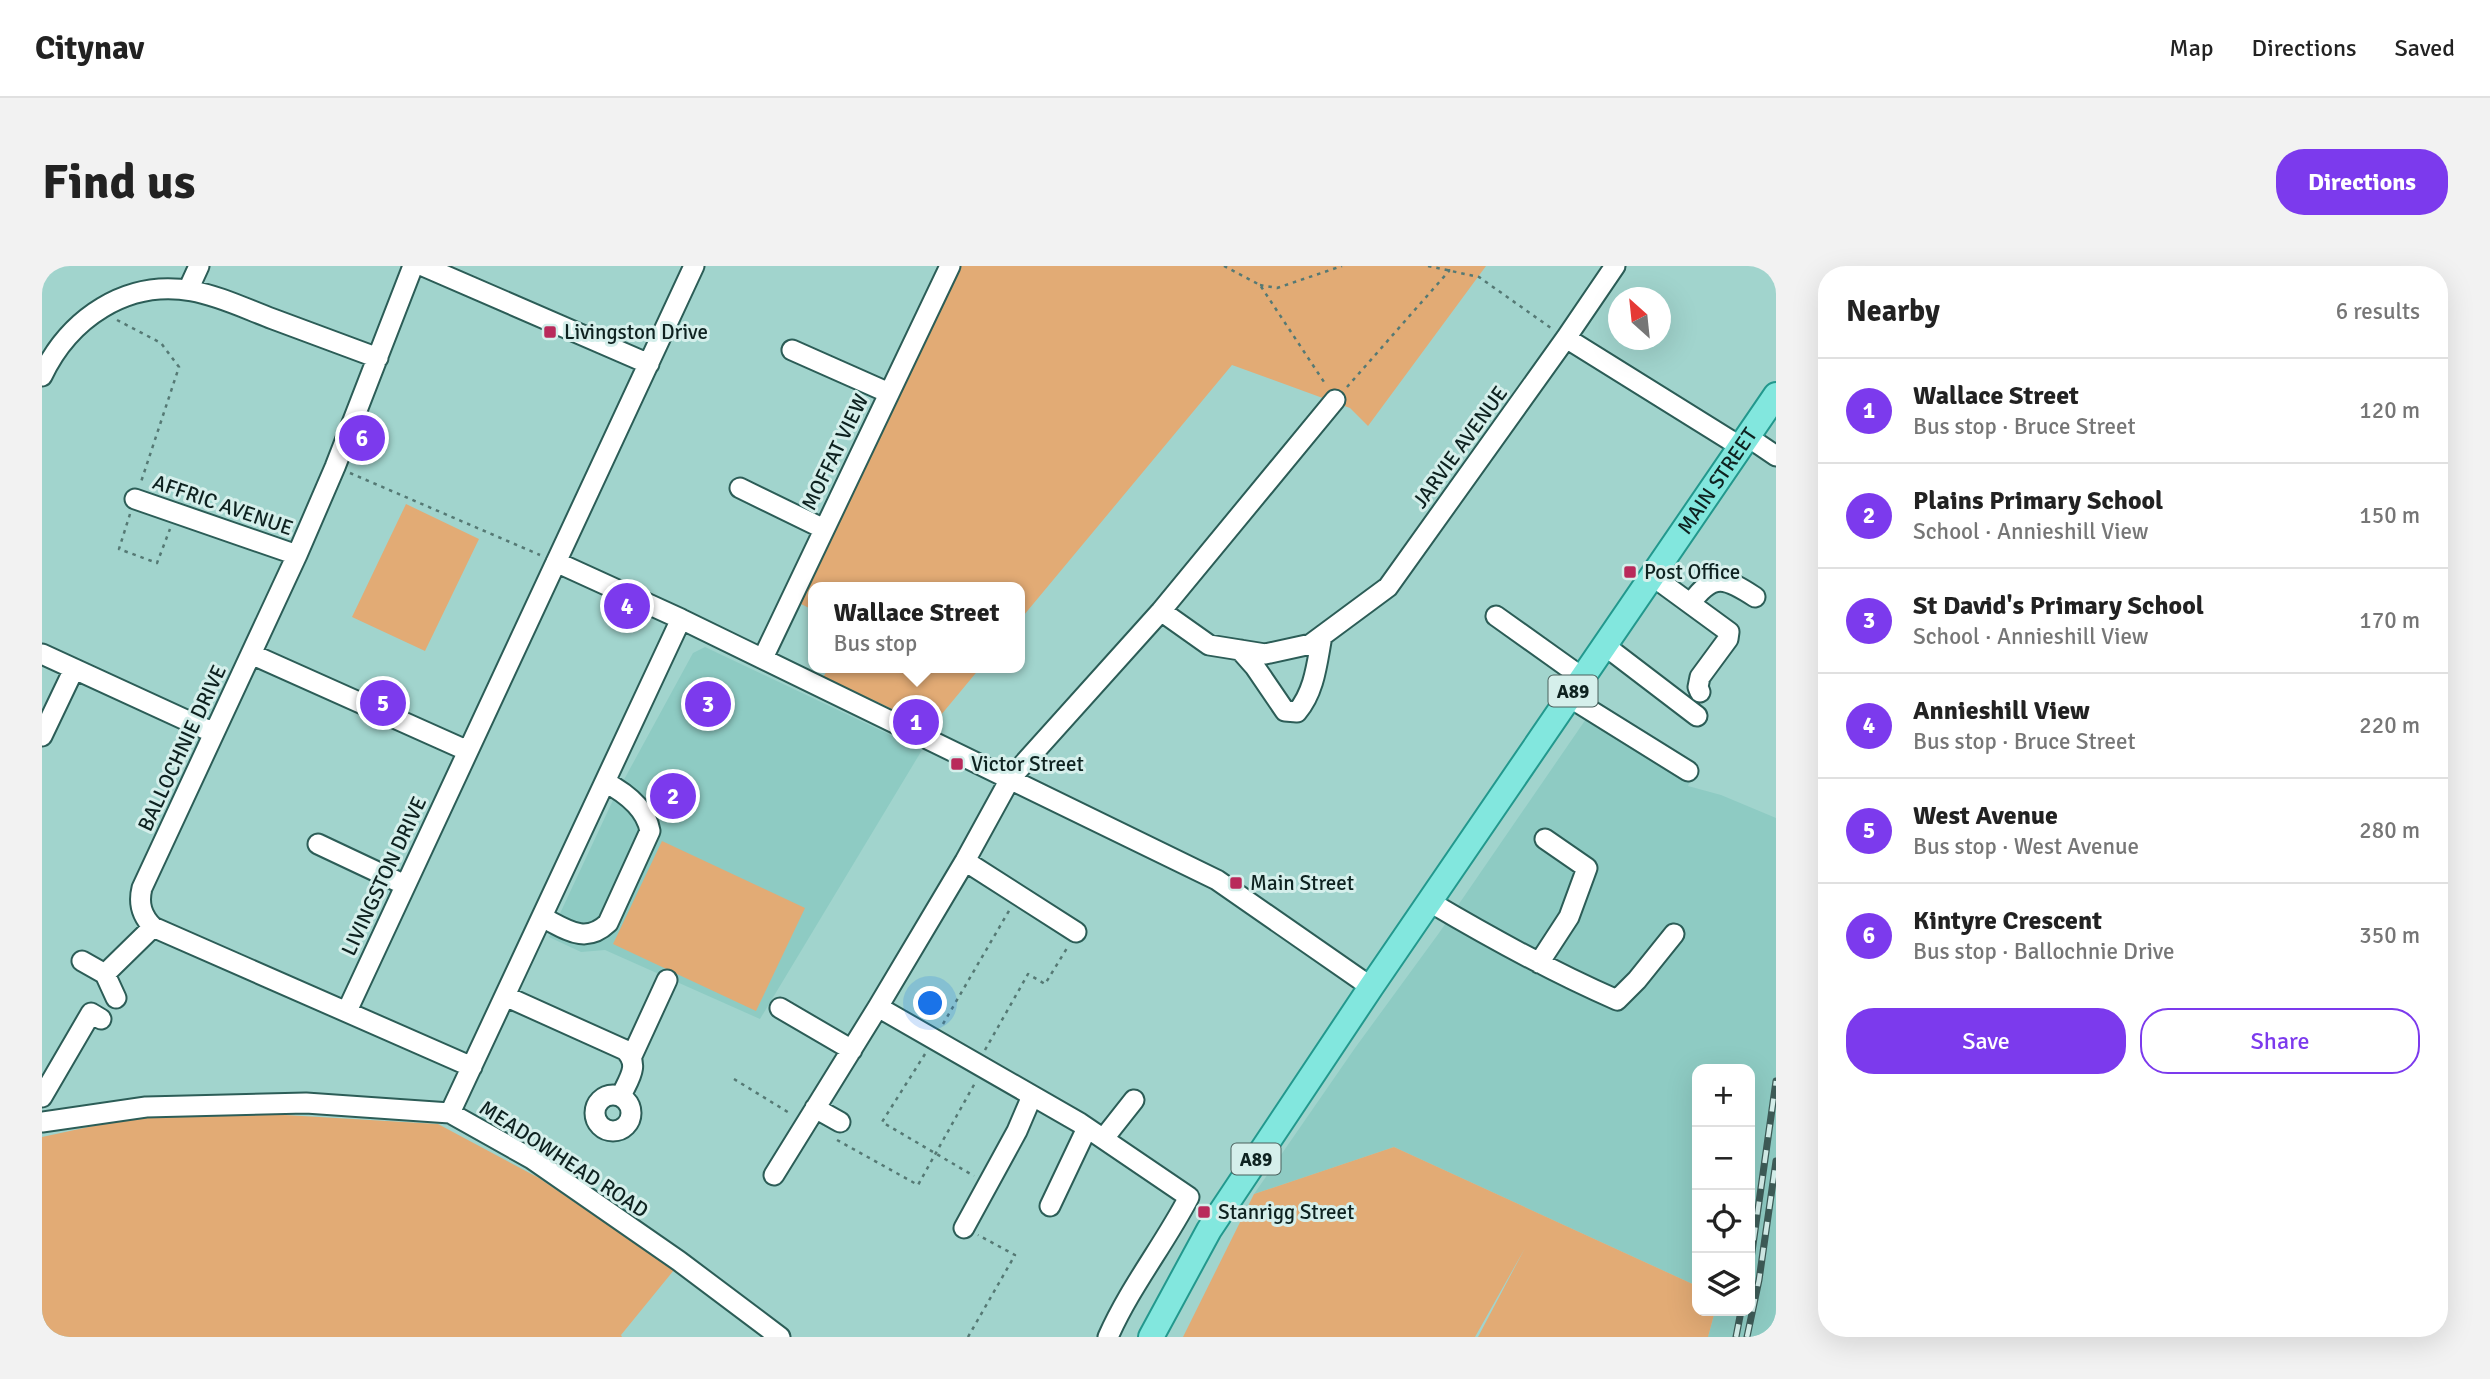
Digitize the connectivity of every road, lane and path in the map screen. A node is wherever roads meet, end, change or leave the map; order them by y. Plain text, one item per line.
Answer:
1 (199, 266) edge
2 (413, 266) edge
3 (423, 266) edge
4 (694, 266) edge
5 (950, 266) edge
6 (1224, 266) edge
7 (1234, 266) edge
8 (1342, 266) edge
9 (1429, 266) edge
10 (1615, 266) edge
11 (1449, 268) edge
12 (1235, 272) junction
13 (1260, 285) junction
14 (188, 290) junction
15 (97, 310) junction
16 (1566, 338) junction
17 (792, 350) dead end
18 (378, 358) junction
19 (649, 365) junction
20 (42, 376) edge
21 (889, 393) junction
22 (1776, 395) edge
23 (1335, 400) junction
24 (1745, 442) junction
25 (1776, 456) edge
26 (335, 467) junction
27 (740, 488) dead end
28 (135, 499) junction
29 (176, 513) junction
30 (824, 529) junction
31 (297, 555) junction
32 (556, 562) junction
33 (1651, 575) junction
34 (1755, 597) dead end
35 (1691, 603) junction
36 (1161, 611) junction
37 (1496, 616) dead end
38 (681, 619) junction
39 (1322, 636) junction
40 (1604, 645) junction
41 (1240, 650) junction
42 (42, 654) edge
43 (251, 654) junction
44 (762, 658) junction
45 (74, 669) junction
46 (1576, 687) junction
47 (1700, 692) dead end
48 (1697, 716) dead end
49 (214, 733) junction
50 (42, 736) edge
51 (468, 751) junction
52 (1688, 771) dead end
53 (1010, 779) junction
54 (605, 782) junction
55 (1545, 839) dead end
56 (318, 845) dead end
57 (965, 861) junction
58 (405, 886) junction
59 (1430, 902) junction
60 (542, 917) junction
61 (153, 928) junction
62 (1076, 932) joint
63 (1674, 934) dead end
64 (82, 961) dead end
65 (1539, 963) junction
66 (105, 974) junction
67 (667, 980) dead end
68 (1370, 987) junction
69 (505, 996) junction
70 (116, 998) dead end
71 (780, 1007) dead end
72 (878, 1007) junction
73 (346, 1011) junction
74 (101, 1019) dead end
75 (852, 1049) junction
76 (632, 1056) junction
77 (472, 1067) junction
78 (984, 1068) junction
79 (734, 1079) dead end
80 (621, 1096) dead end
81 (1032, 1096) junction
82 (42, 1097) edge
83 (1134, 1100) dead end
84 (450, 1113) junction
85 (811, 1115) junction
86 (42, 1122) edge
87 (840, 1122) dead end
88 (1095, 1133) junction
89 (774, 1175) dead end
90 (1050, 1206) dead end
91 (964, 1228) joint
92 (780, 1337) edge
93 (968, 1337) edge
94 (1108, 1337) edge
95 (1151, 1337) edge

1 - 14 street
2 - 18 street, BALLOCHNIE DRIVE
3 - 19 street
4 - 19 street, LIVINGSTON DRIVE
5 - 21 street, MOFFAT VIEW
6 - 12 path
7 - 12 path
8 - 13 path
9 - 11 path
10 - 16 street, JARVIE AVENUE
11 - 16 path
11 - 23 path
12 - 13 path
13 - 23 path
14 - 15 street
14 - 18 street
15 - 20 street
15 - 28 path
16 - 24 street
16 - 39 street, JARVIE AVENUE
17 - 21 street
18 - 26 street, BALLOCHNIE DRIVE
19 - 32 street, LIVINGSTON DRIVE
21 - 30 street, MOFFAT VIEW
22 - 24 main road, MAIN STREET / A89
23 - 36 street
24 - 25 street
24 - 33 main road, MAIN STREET / A89
26 - 31 street, BALLOCHNIE DRIVE
26 - 32 path
27 - 30 street
28 - 29 street, AFFRIC AVENUE
28 - 29 path
29 - 31 street, AFFRIC AVENUE
30 - 44 street, MOFFAT VIEW
31 - 43 street, BALLOCHNIE DRIVE
32 - 38 street
32 - 51 street, LIVINGSTON DRIVE
33 - 35 street
33 - 40 main road, MAIN STREET / A89
34 - 35 street
35 - 47 street
36 - 41 street, JARVIE AVENUE
36 - 53 street
37 - 46 street
38 - 44 street
38 - 54 street
39 - 41 street, JARVIE AVENUE
39 - 41 street
40 - 46 main road, MAIN STREET / A89
40 - 48 street
42 - 45 street
43 - 49 street, BALLOCHNIE DRIVE
43 - 51 street
44 - 53 street
45 - 49 street
45 - 50 street
46 - 52 street
46 - 59 main road, MAIN STREET / A89
49 - 61 street, BALLOCHNIE DRIVE
51 - 58 street, LIVINGSTON DRIVE
53 - 57 street
53 - 68 street
54 - 60 street
54 - 60 street
55 - 65 street
56 - 58 street
57 - 62 street
57 - 72 street
58 - 73 street, LIVINGSTON DRIVE
59 - 65 street
59 - 68 main road, MAIN STREET / A89
60 - 69 street
61 - 66 street
61 - 73 street
62 - 78 path
63 - 65 street
64 - 66 street
66 - 70 street
67 - 76 street
68 - 95 main road, MAIN STREET / A89
69 - 76 street
69 - 77 street
71 - 75 street
72 - 75 street
72 - 78 street
73 - 77 street
74 - 82 street
75 - 85 street
76 - 80 street
77 - 84 street
78 - 81 street
78 - 85 path
79 - 85 path
81 - 88 street
81 - 91 street
83 - 88 street
84 - 86 street, MEADOWHEAD ROAD
84 - 92 street, MEADOWHEAD ROAD
85 - 87 street
85 - 89 street
88 - 90 street
88 - 94 street
91 - 93 path

